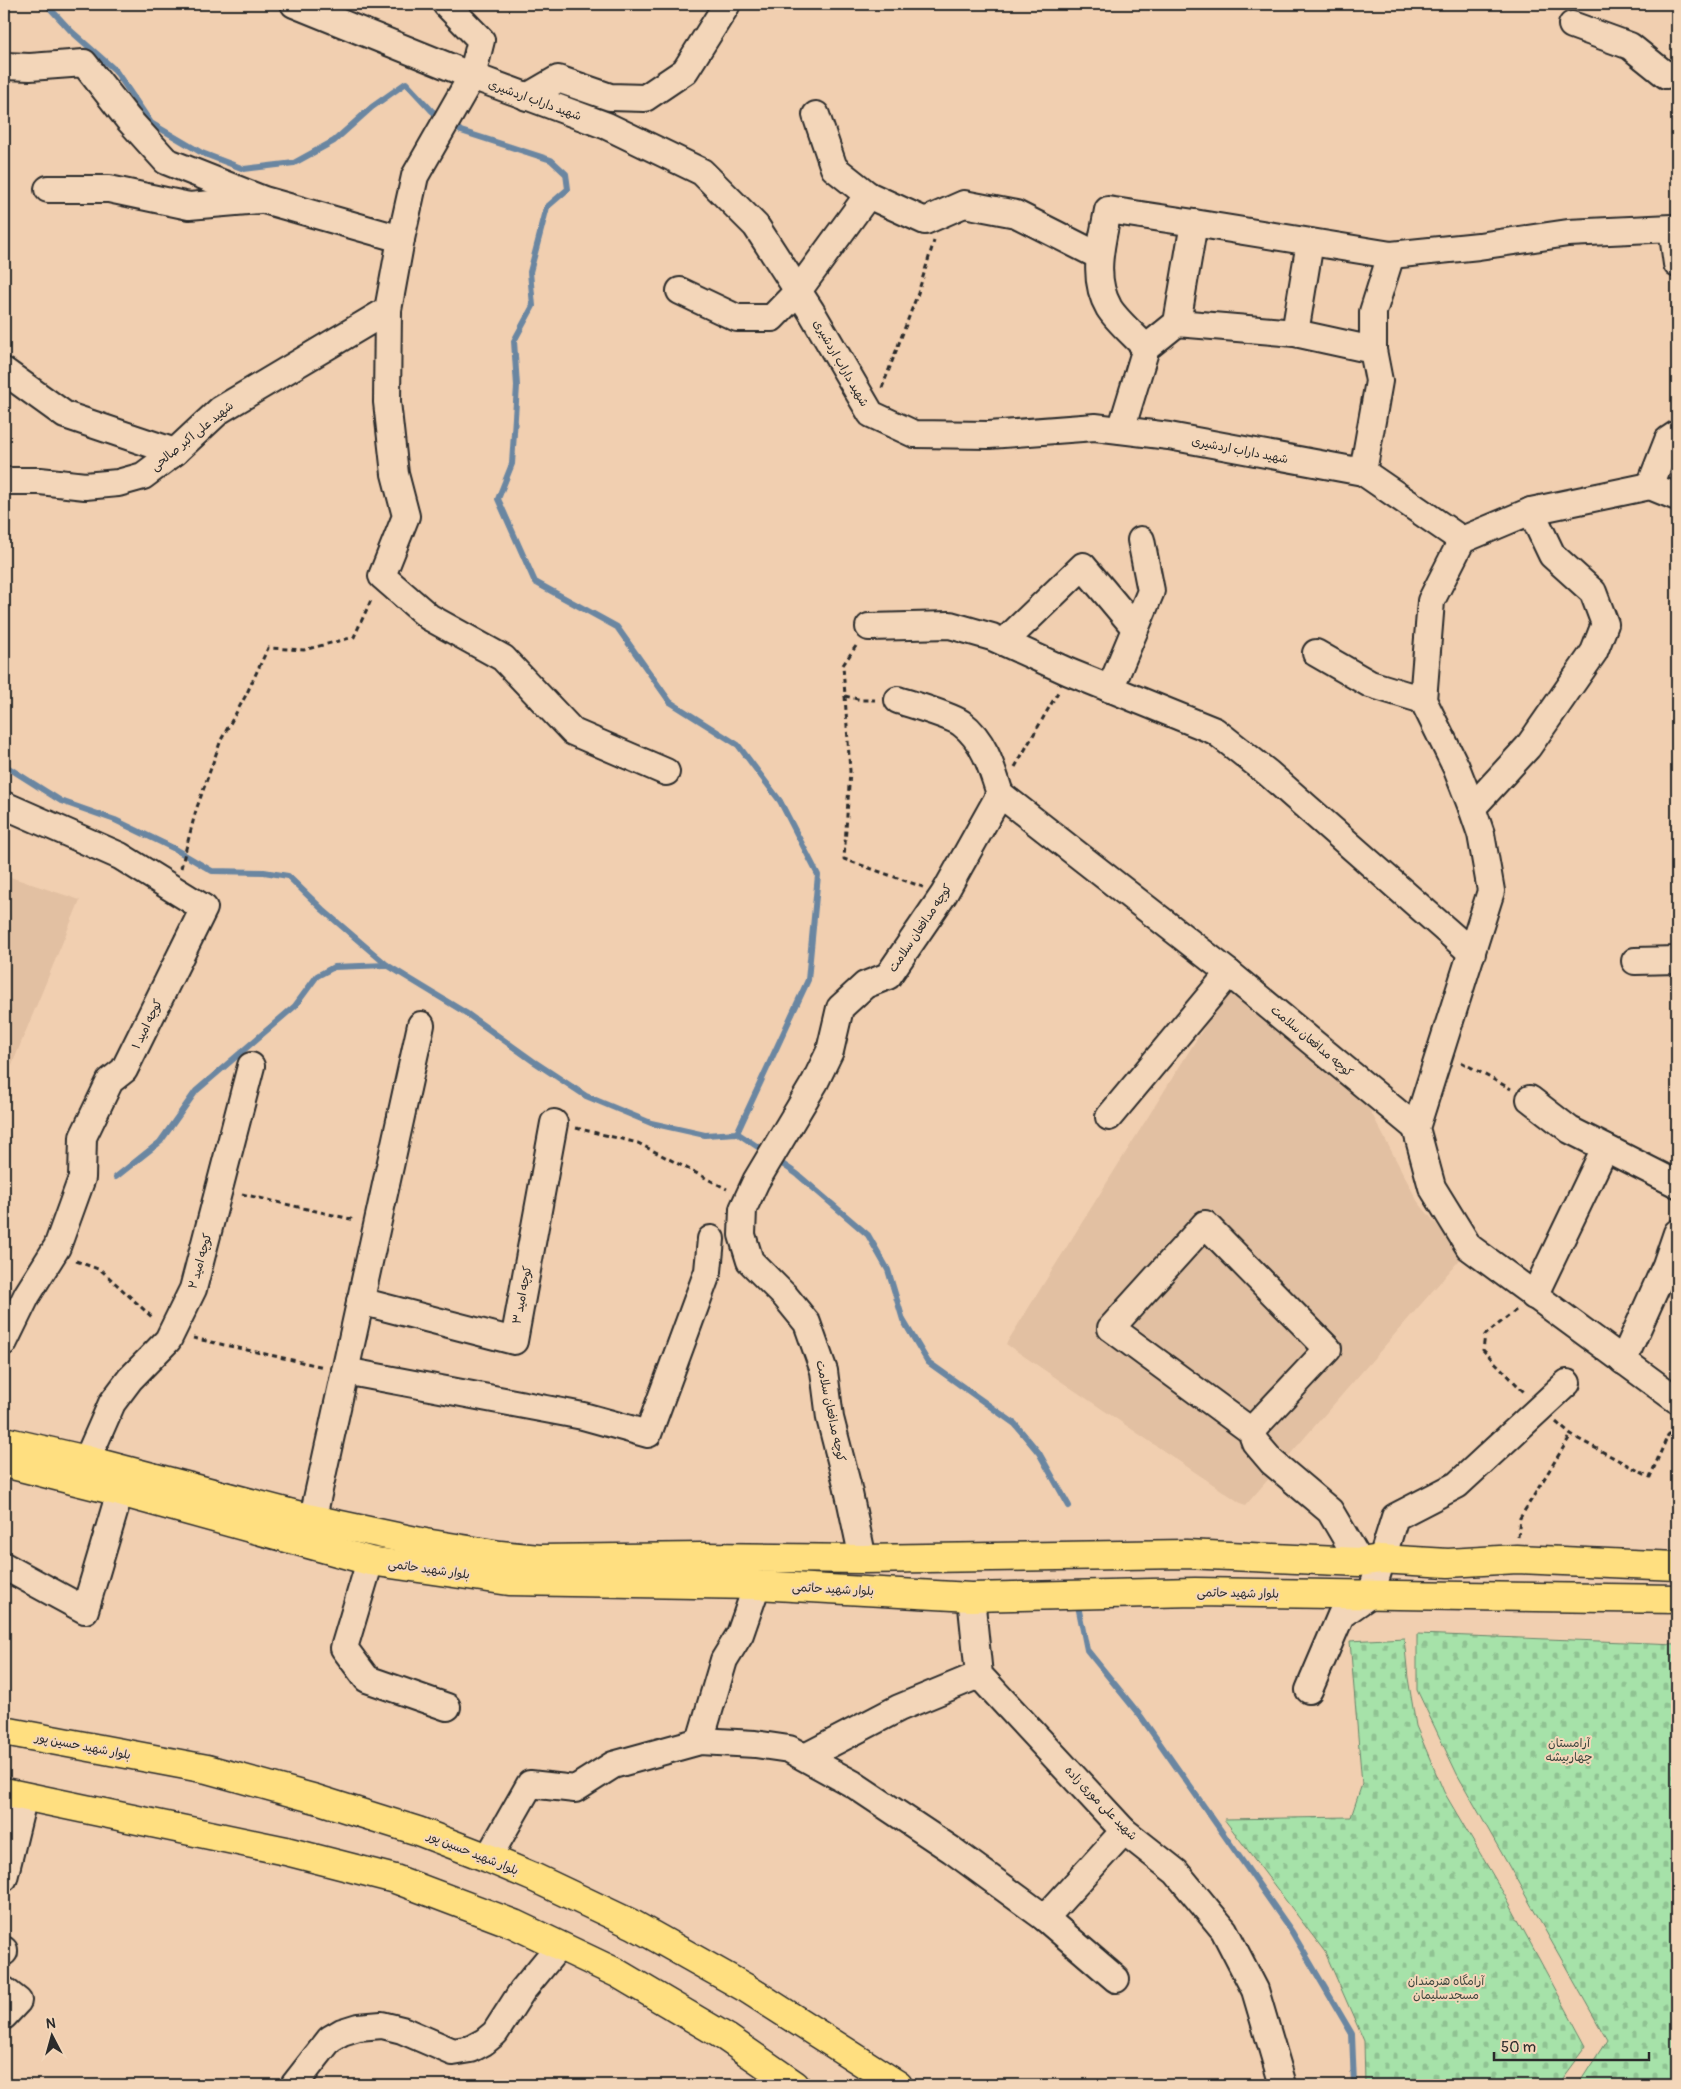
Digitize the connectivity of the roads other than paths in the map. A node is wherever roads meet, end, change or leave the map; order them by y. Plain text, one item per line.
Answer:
1 (294, 4) edge
2 (446, 4) edge
3 (726, 6) dead end
4 (1572, 25) dead end
5 (4, 66) edge
6 (1677, 73) edge
7 (472, 76) junction
8 (527, 97) junction
9 (816, 115) dead end
10 (48, 189) dead end
11 (868, 195) junction
12 (264, 200) junction
13 (1194, 223) junction
14 (401, 239) junction
15 (1310, 242) junction
16 (1391, 255) junction
17 (1100, 256) junction
18 (1677, 264) edge
19 (680, 291) dead end
20 (798, 291) junction
21 (388, 310) junction
22 (1177, 323) junction
23 (1295, 334) junction
24 (1146, 348) junction
25 (1373, 350) junction
26 (4, 371) edge
27 (1121, 430) junction
28 (1677, 434) edge
29 (175, 452) junction
30 (4, 460) edge
31 (1362, 472) junction
32 (4, 481) edge
33 (40, 481) junction
34 (1650, 486) junction
35 (1677, 496) edge
36 (1531, 511) junction
37 (1140, 540) dead end
38 (1462, 540) junction
39 (869, 627) road end
40 (1135, 628) junction
41 (1004, 642) junction
42 (1316, 653) dead end
43 (1110, 688) junction
44 (898, 700) road end
45 (1424, 700) junction
46 (666, 772) dead end
47 (1000, 794) junction
48 (4, 805) edge
49 (1472, 808) junction
50 (1472, 953) junction
51 (1677, 960) edge
52 (1635, 961) dead end
53 (1229, 973) junction
54 (421, 1025) dead end
55 (251, 1066) dead end
56 (1530, 1100) road end
57 (1109, 1116) dead end
58 (554, 1123) road end
59 (1416, 1128) junction
60 (1605, 1148) junction
61 (1677, 1184) edge
62 (1677, 1233) edge
63 (711, 1239) dead end
64 (750, 1261) junction
65 (708, 1271) junction
66 (1534, 1296) junction
67 (360, 1301) junction
68 (4, 1342) edge
69 (1623, 1361) junction
70 (345, 1371) junction
71 (1567, 1383) dead end
72 (1677, 1400) edge
73 (1251, 1431) junction
74 (4, 1441) edge
75 (87, 1460) junction
76 (4, 1463) edge
77 (120, 1492) junction
78 (309, 1532) junction
79 (863, 1559) junction
80 (1370, 1560) junction
81 (370, 1561) junction
82 (4, 1566) edge
83 (1677, 1566) edge
84 (757, 1585) junction
85 (1371, 1594) junction
86 (971, 1597) junction
87 (1677, 1599) edge
88 (979, 1675) junction
89 (1309, 1690) dead end
90 (447, 1707) dead end
91 (4, 1731) edge
92 (700, 1741) junction
93 (805, 1757) junction
94 (14, 1794) edge
95 (1124, 1831) junction
96 (488, 1858) junction
97 (4, 1878) edge
98 (1045, 1918) junction
99 (559, 1946) junction
100 (1116, 1979) dead end
101 (4, 1990) edge
102 (4, 2016) edge
103 (294, 2085) edge
104 (795, 2085) edge
105 (898, 2085) edge
106 (1283, 2085) edge

1 - 7 street, شهید داراب اردشیری
2 - 7 street
3 - 8 street
4 - 6 street
5 - 12 street
7 - 8 street, شهید داراب اردشیری
7 - 14 street
8 - 20 street, شهید داراب اردشیری
9 - 11 street
10 - 12 street
11 - 17 street
11 - 20 street
12 - 14 street
13 - 15 street
13 - 17 street
13 - 22 street
14 - 21 street
15 - 16 street
15 - 23 street
16 - 18 street
16 - 25 street
17 - 24 street
19 - 20 street
20 - 27 street, شهید داراب اردشیری
21 - 29 street, شهید علی اکبر صالحی
21 - 46 street
22 - 23 street
22 - 24 street
23 - 25 street
24 - 27 street
25 - 31 street
26 - 29 street
27 - 31 street, شهید داراب اردشیری
28 - 34 street
29 - 33 street, شهید علی اکبر صالحی
30 - 33 street
31 - 38 street, شهید داراب اردشیری
32 - 33 street, شهید علی اکبر صالحی
34 - 35 street
34 - 36 street
36 - 38 street
36 - 49 street
37 - 40 street
38 - 45 street
39 - 41 street
40 - 41 street
40 - 43 street
41 - 43 street
42 - 45 street
43 - 50 street
44 - 47 street
45 - 49 street
47 - 53 street, کوچه مدافعان سلامت
47 - 64 street, کوچه مدافعان سلامت
48 - 68 street, کوچه امید ۱
49 - 50 street
50 - 59 street
51 - 52 street
53 - 57 street
53 - 59 street, کوچه مدافعان سلامت
54 - 67 street
55 - 75 street, کوچه امید ۲
56 - 60 street
58 - 67 street, کوچه امید ۳
59 - 66 street
60 - 61 street
60 - 66 street
62 - 69 street
63 - 65 street
64 - 65 street
64 - 79 street, کوچه مدافعان سلامت
65 - 70 street
66 - 69 street
67 - 70 street
69 - 72 street
70 - 78 street
71 - 80 street
73 - 73 street
73 - 80 street
74 - 75 main road, بلوار شهید حاتمی
75 - 78 main road, بلوار شهید حاتمی
76 - 77 main road, بلوار شهید حاتمی
77 - 78 main road, بلوار شهید حاتمی
77 - 82 street
78 - 79 main road, بلوار شهید حاتمی
78 - 81 main road, بلوار شهید حاتمی
79 - 80 main road, بلوار شهید حاتمی
80 - 83 main road, بلوار شهید حاتمی
80 - 85 street
81 - 84 main road, بلوار شهید حاتمی
81 - 90 street
84 - 86 main road, بلوار شهید حاتمی
84 - 92 street
85 - 86 main road, بلوار شهید حاتمی
85 - 87 main road, بلوار شهید حاتمی
85 - 89 street
86 - 88 street
88 - 93 street
88 - 95 street, شهید علی موری زاده
91 - 96 main road, بلوار شهيد حسین پور
92 - 93 street
92 - 96 street
93 - 98 street
94 - 97 street
94 - 99 main road
95 - 98 street
95 - 106 street, شهید علی موری زاده
96 - 105 main road, بلوار شهيد حسین پور
98 - 100 street
99 - 103 street
99 - 104 main road
101 - 102 street

